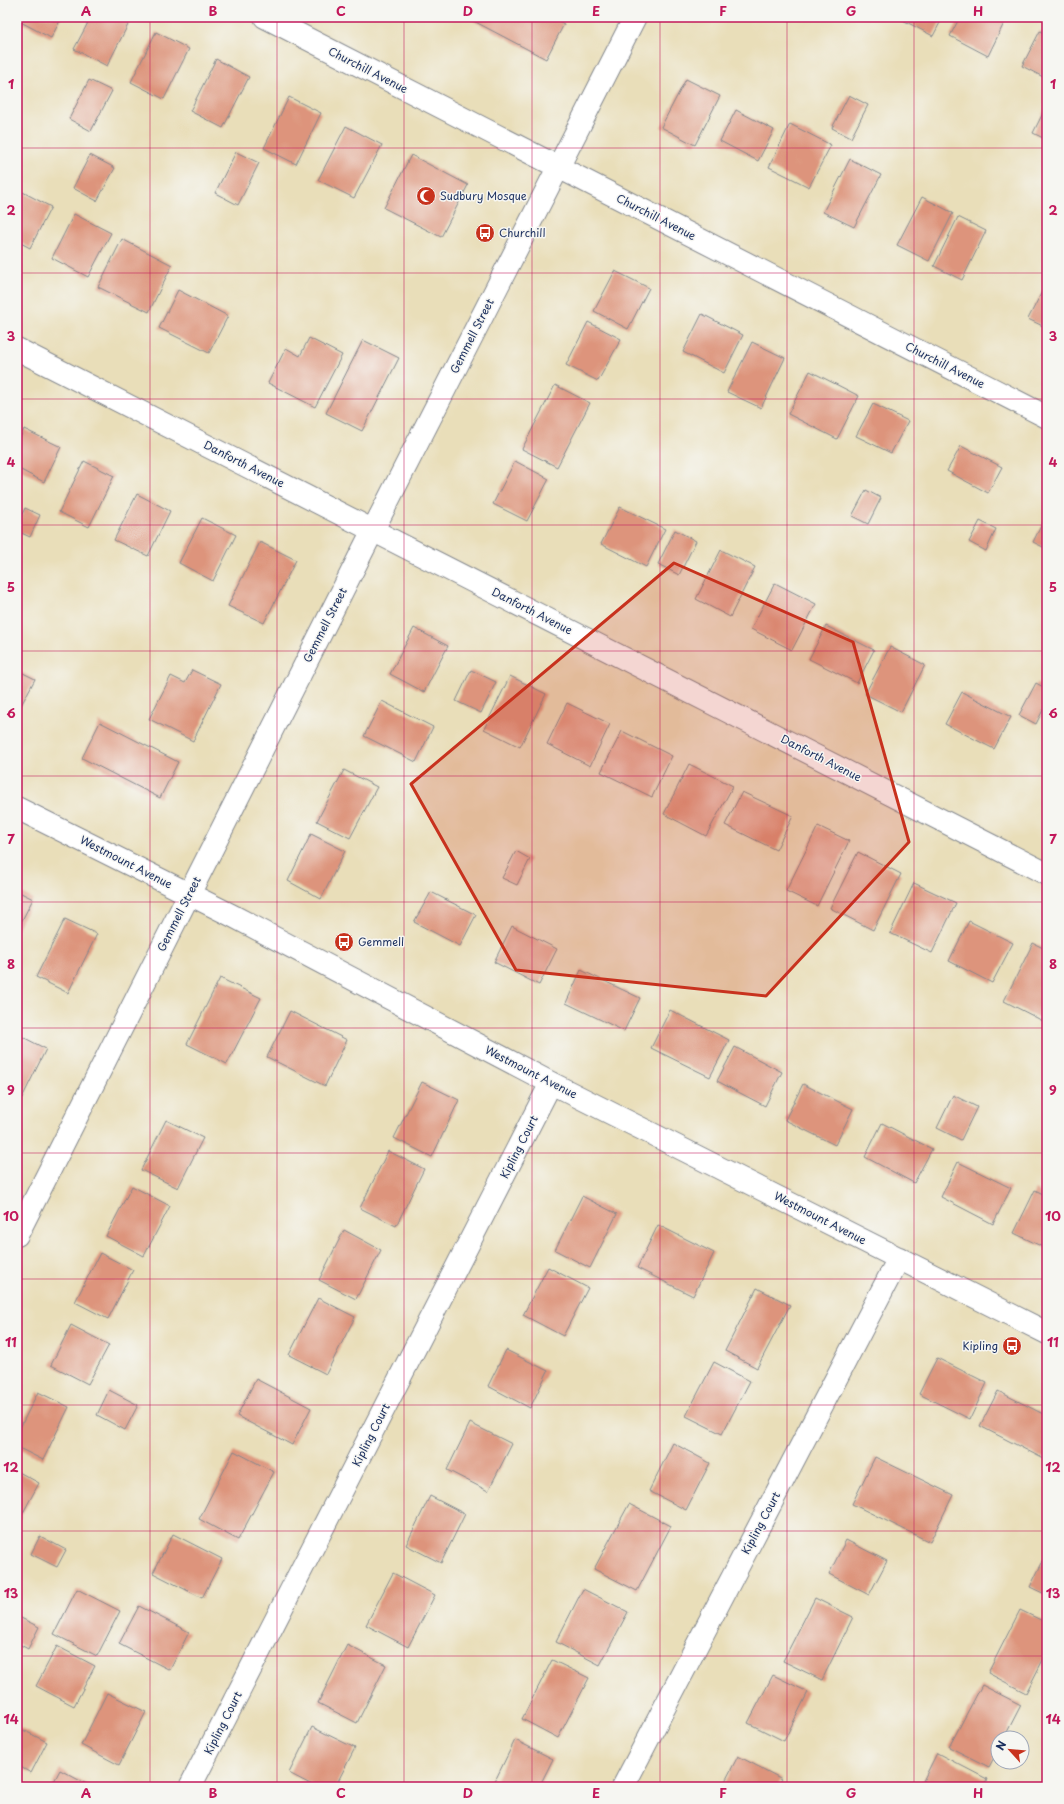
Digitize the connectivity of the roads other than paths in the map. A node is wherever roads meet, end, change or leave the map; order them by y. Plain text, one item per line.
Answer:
1 (265, 17) edge
2 (636, 17) edge
3 (558, 168) junction
4 (17, 349) edge
5 (1047, 417) edge
6 (373, 530) junction
7 (17, 808) edge
8 (1047, 874) edge
9 (189, 894) junction
10 (551, 1083) junction
11 (17, 1234) edge
12 (899, 1258) junction
13 (1047, 1333) edge
14 (190, 1787) edge
15 (623, 1787) edge

1 - 3 street, Churchill Avenue
2 - 3 street, Gemmell Street
3 - 5 street, Churchill Avenue
3 - 6 street, Gemmell Street
4 - 6 street, Danforth Avenue
6 - 8 street, Danforth Avenue
6 - 9 street, Gemmell Street
7 - 9 street, Westmount Avenue
9 - 10 street, Westmount Avenue
9 - 11 street, Gemmell Street
10 - 12 street, Westmount Avenue
10 - 14 street, Kipling Court
12 - 13 street, Westmount Avenue
12 - 15 street, Kipling Court

